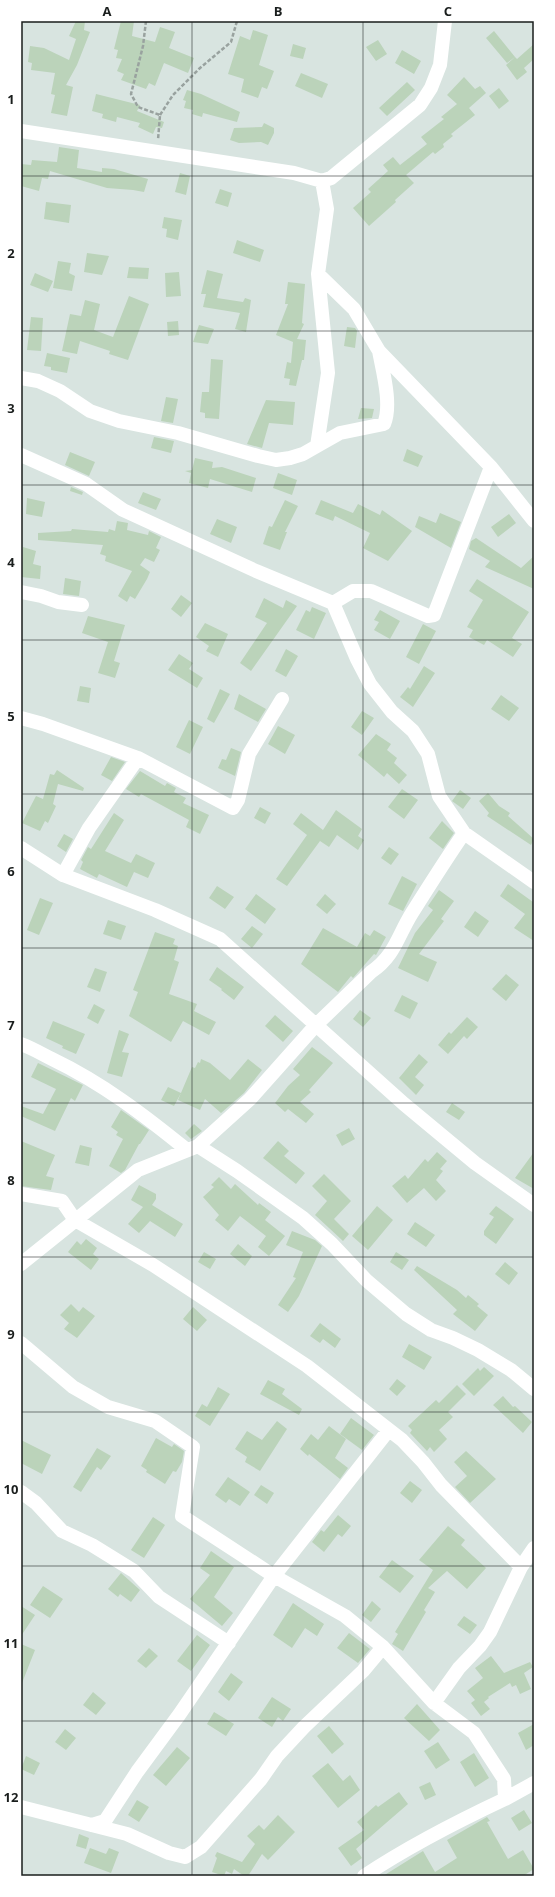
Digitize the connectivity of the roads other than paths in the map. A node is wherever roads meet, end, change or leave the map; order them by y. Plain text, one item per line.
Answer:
1 (445, 21) edge
2 (21, 131) edge
3 (322, 181) junction
4 (318, 274) junction
5 (379, 352) junction
6 (21, 378) edge
7 (317, 446) junction
8 (21, 455) edge
9 (491, 467) junction
10 (534, 521) edge
11 (21, 592) edge
12 (332, 603) junction
13 (82, 605) dead end
14 (282, 699) dead end
15 (21, 718) edge
16 (138, 758) junction
17 (464, 833) junction
18 (21, 848) edge
19 (63, 875) junction
20 (534, 882) edge
21 (316, 1025) junction
22 (21, 1044) edge
23 (192, 1148) junction
24 (21, 1194) edge
25 (534, 1205) edge
26 (75, 1220) junction
27 (21, 1264) edge
28 (21, 1343) edge
29 (534, 1389) edge
30 (388, 1431) junction
31 (21, 1492) edge
32 (534, 1548) edge
33 (521, 1568) junction
34 (274, 1576) junction
35 (229, 1643) junction
36 (383, 1647) junction
37 (434, 1703) junction
38 (534, 1783) edge
39 (505, 1799) junction
40 (21, 1807) edge
41 (92, 1825) junction
42 (364, 1876) edge

1 - 3 street
2 - 3 street
3 - 4 street
4 - 5 street
4 - 7 street
5 - 7 street
5 - 9 street
6 - 7 street
8 - 12 street
9 - 10 street
9 - 12 street
11 - 13 street
12 - 17 street
14 - 16 street
15 - 16 street
16 - 19 street
17 - 20 street
17 - 21 street
18 - 19 street
19 - 21 street
21 - 23 street
21 - 25 street
22 - 23 street
23 - 26 street
23 - 29 street
24 - 26 street
26 - 27 street
26 - 30 street
28 - 34 street
30 - 33 street
30 - 34 street
31 - 35 street
32 - 33 street
33 - 37 street
34 - 35 street
34 - 36 street
35 - 41 street
36 - 37 street
36 - 41 street
37 - 39 street
38 - 39 street
39 - 42 street
40 - 41 street

